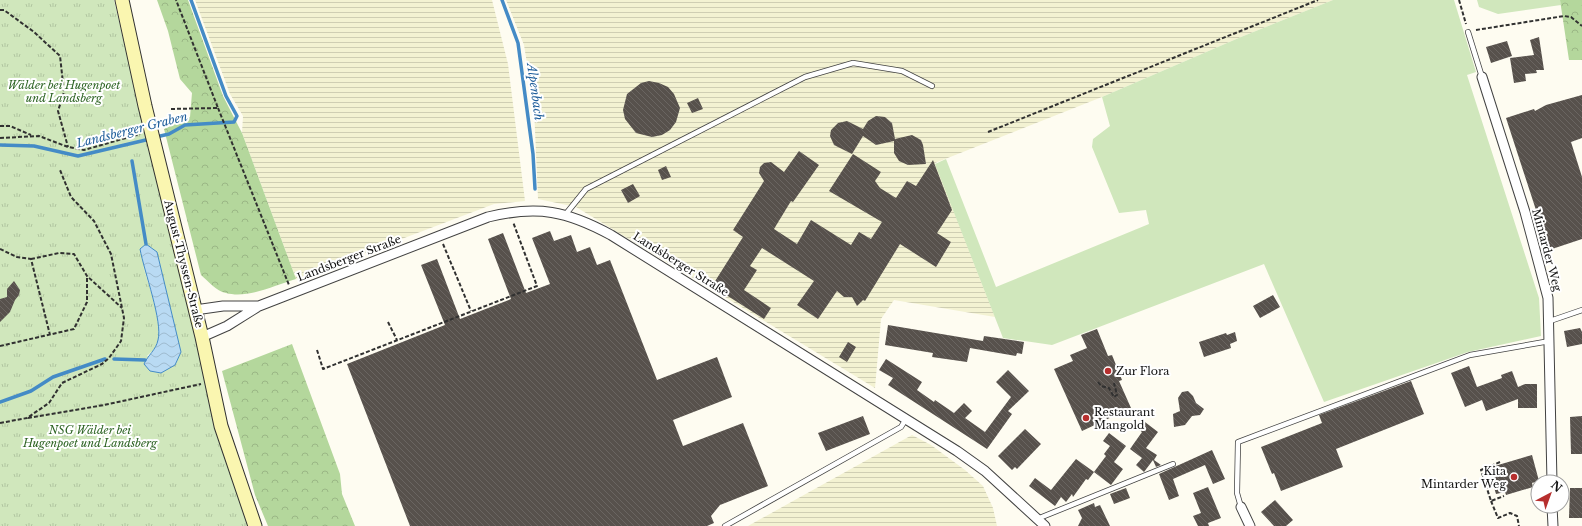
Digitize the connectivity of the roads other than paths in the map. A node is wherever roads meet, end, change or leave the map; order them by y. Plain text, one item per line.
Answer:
1 (122, 0) edge
2 (1468, 32) road end
3 (1482, 77) joint
4 (932, 86) dead end
5 (565, 215) junction
6 (259, 306) junction
7 (195, 310) junction
8 (1582, 310) edge
9 (1550, 321) junction
10 (202, 338) junction
11 (1550, 341) junction
12 (906, 419) junction
13 (1173, 464) dead end
14 (1552, 474) edge
15 (1241, 507) joint
16 (1552, 514) edge
17 (1037, 519) junction
18 (255, 526) edge
19 (725, 526) edge
20 (1044, 526) edge
21 (1250, 526) edge
22 (1552, 526) edge

1 - 7 main road, August-Thyssen-Straße
2 - 3 lane, Mintarder Weg
3 - 9 street, Mintarder Weg
4 - 5 lane
5 - 6 street, Landsberger Straße
5 - 12 street, Landsberger Straße
6 - 7 street, Landsberger Straße
6 - 10 street, Landsberger Straße
7 - 10 main road, August-Thyssen-Straße
8 - 9 lane
9 - 11 street, Mintarder Weg
10 - 18 main road, August-Thyssen-Straße
11 - 14 street, Mintarder Weg
11 - 15 lane
12 - 17 street, Landsberger Straße
12 - 19 lane
13 - 17 lane
15 - 21 street
16 - 22 street
17 - 20 street, Landsberger Straße

